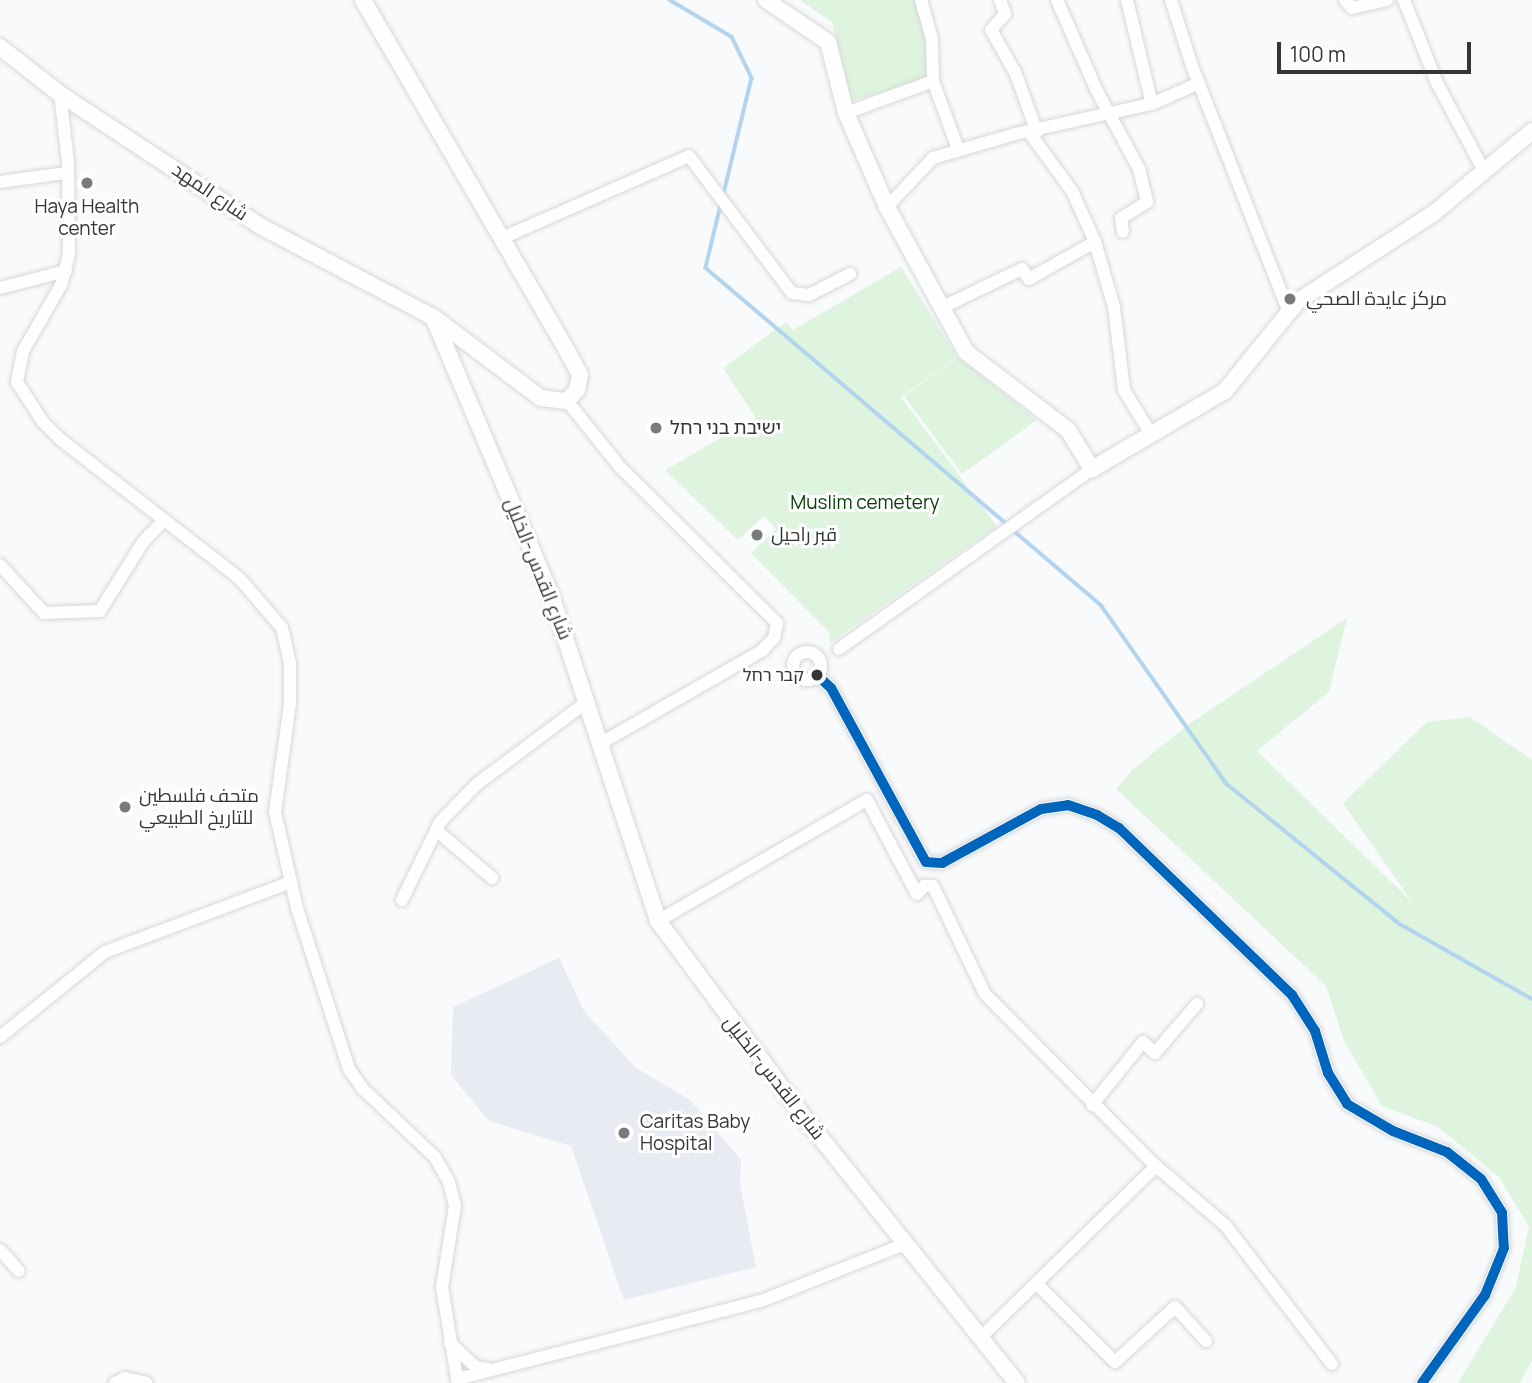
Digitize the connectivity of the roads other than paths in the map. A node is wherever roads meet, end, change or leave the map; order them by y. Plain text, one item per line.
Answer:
1 (363, 0) edge
2 (766, 0) edge
3 (921, 0) edge
4 (1057, 0) edge
5 (1127, 0) edge
6 (1171, 0) edge
7 (1345, 0) edge
8 (1387, 0) edge
9 (1404, 0) edge
10 (1004, 1) edge
11 (0, 47) edge
12 (933, 81) junction
13 (1199, 83) junction
14 (60, 94) junction
15 (1152, 104) junction
16 (846, 113) junction
17 (1111, 116) junction
18 (1532, 131) edge
19 (1033, 132) junction
20 (958, 149) junction
21 (1484, 171) junction
22 (66, 173) junction
23 (0, 181) edge
24 (887, 207) junction
25 (1123, 232) dead end
26 (500, 239) junction
27 (1095, 242) junction
28 (66, 271) junction
29 (850, 274) dead end
30 (0, 288) edge
31 (943, 307) junction
32 (1289, 312) junction
33 (433, 317) junction
34 (567, 401) junction
35 (1151, 434) junction
36 (1092, 468) junction
37 (164, 520) junction
38 (0, 565) edge
39 (839, 649) dead end
40 (817, 675) dead end
41 (589, 701) junction
42 (603, 742) junction
43 (436, 830) junction
44 (492, 878) dead end
45 (291, 882) junction
46 (402, 900) dead end
47 (658, 921) junction
48 (1197, 1004) dead end
49 (0, 1037) edge
50 (1093, 1105) junction
51 (1156, 1167) junction
52 (905, 1244) junction
53 (0, 1250) edge
54 (19, 1271) dead end
55 (1036, 1283) junction
56 (981, 1337) junction
57 (1206, 1341) dead end
58 (450, 1343) junction
59 (1332, 1364) dead end
60 (492, 1370) junction
61 (457, 1381) edge
62 (115, 1383) edge
63 (146, 1383) edge
64 (1017, 1383) edge
65 (1422, 1383) edge

1 - 26 main road
2 - 16 main road
3 - 12 street
4 - 17 street
5 - 15 street
6 - 13 street
7 - 8 street
9 - 21 street
10 - 19 street
11 - 14 main road, شارع المهد
12 - 16 street
12 - 20 street
13 - 15 street
13 - 32 street
14 - 22 street
14 - 33 main road, شارع المهد
15 - 17 street
16 - 24 main road
17 - 19 street
17 - 25 street
18 - 21 main road
19 - 20 street
19 - 27 street
20 - 24 street
21 - 32 main road
22 - 23 street
22 - 28 street
24 - 31 main road
26 - 29 street
26 - 34 main road
27 - 31 street
27 - 35 street
28 - 30 street
28 - 37 street
31 - 36 main road
32 - 35 main road
33 - 34 main road
33 - 41 main road, شارع القدس-الخليل
34 - 42 street
35 - 36 main road
36 - 39 street
37 - 38 street
37 - 45 street
40 - 65 street
41 - 42 main road, شارع القدس-الخليل
41 - 43 street
42 - 47 main road, شارع القدس-الخليل
43 - 44 street
43 - 46 street
45 - 49 street
45 - 58 street
47 - 50 street
47 - 52 main road, شارع القدس-الخليل
48 - 50 street
50 - 51 street
51 - 55 street
51 - 59 street
52 - 56 main road, شارع القدس-الخليل
52 - 60 street
53 - 54 street
55 - 56 street
55 - 57 street
56 - 64 main road, شارع القدس-الخليل
58 - 60 street
58 - 61 street
60 - 61 street
62 - 63 street

